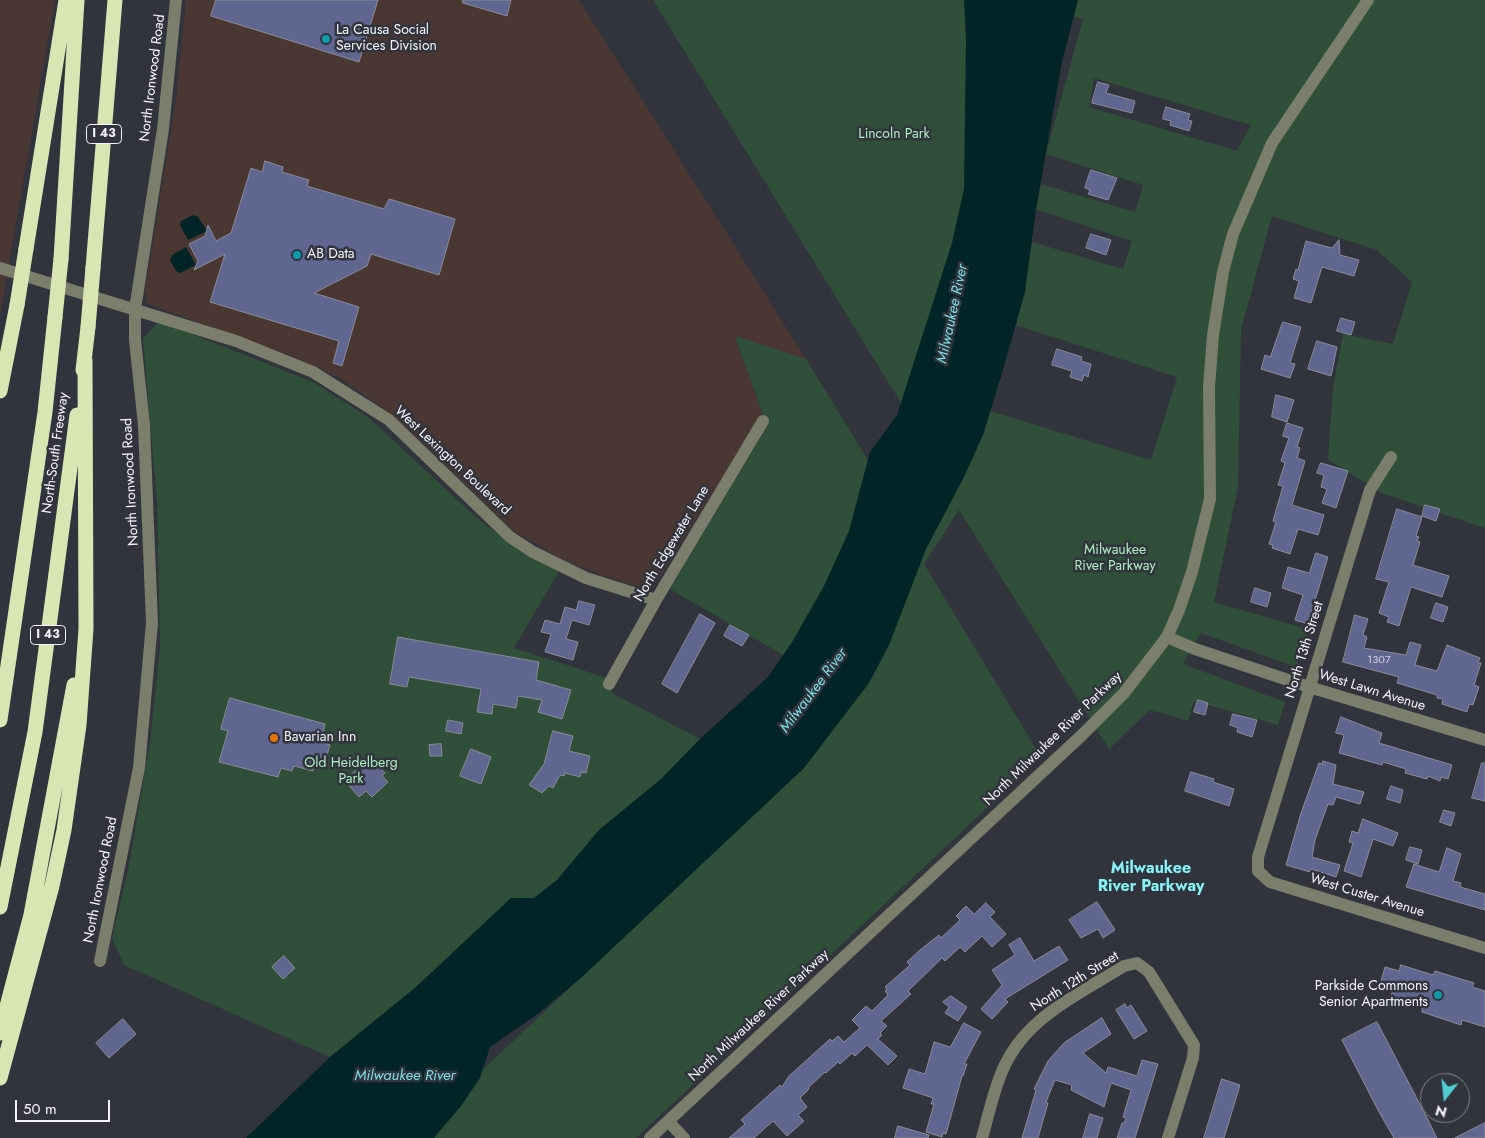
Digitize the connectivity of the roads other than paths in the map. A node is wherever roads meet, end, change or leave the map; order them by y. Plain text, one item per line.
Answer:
1 (66, 0) edge
2 (77, 0) edge
3 (115, 0) edge
4 (176, 0) edge
5 (1368, 0) edge
6 (0, 268) edge
7 (135, 309) junction
8 (85, 360) junction
9 (0, 389) edge
10 (763, 421) dead end
11 (1392, 457) dead end
12 (656, 600) junction
13 (86, 629) junction
14 (1168, 637) junction
15 (608, 684) dead end
16 (1308, 687) junction
17 (0, 720) edge
18 (1485, 740) edge
19 (1258, 857) joint
20 (0, 907) edge
21 (1485, 948) edge
22 (100, 962) dead end
23 (0, 1033) edge
24 (0, 1078) edge
25 (668, 1121) junction
26 (650, 1138) edge
27 (684, 1138) edge
28 (982, 1138) edge
29 (1168, 1138) edge

1 - 9 highway, bridge
2 - 17 highway, North-South Freeway / I 43, bridge
3 - 8 highway, North-South Freeway / I 43, bridge
4 - 7 street, North Ironwood Road
5 - 14 street, North Milwaukee River Parkway
6 - 7 street, West Lexington Boulevard
7 - 12 street, West Lexington Boulevard
7 - 22 street, North Ironwood Road
8 - 13 highway
8 - 20 highway, North-South Freeway / I 43
10 - 12 street, North Edgewater Lane
11 - 16 street, North 13th Street
12 - 15 street, North Edgewater Lane
13 - 23 highway
13 - 24 highway
14 - 16 street, West Lawn Avenue
14 - 25 street, North Milwaukee River Parkway
16 - 18 street, West Lawn Avenue
16 - 19 street, North 13th Street
19 - 21 street, West Custer Avenue
25 - 26 street, North Milwaukee River Parkway
25 - 27 street
28 - 29 street, North 12th Street

